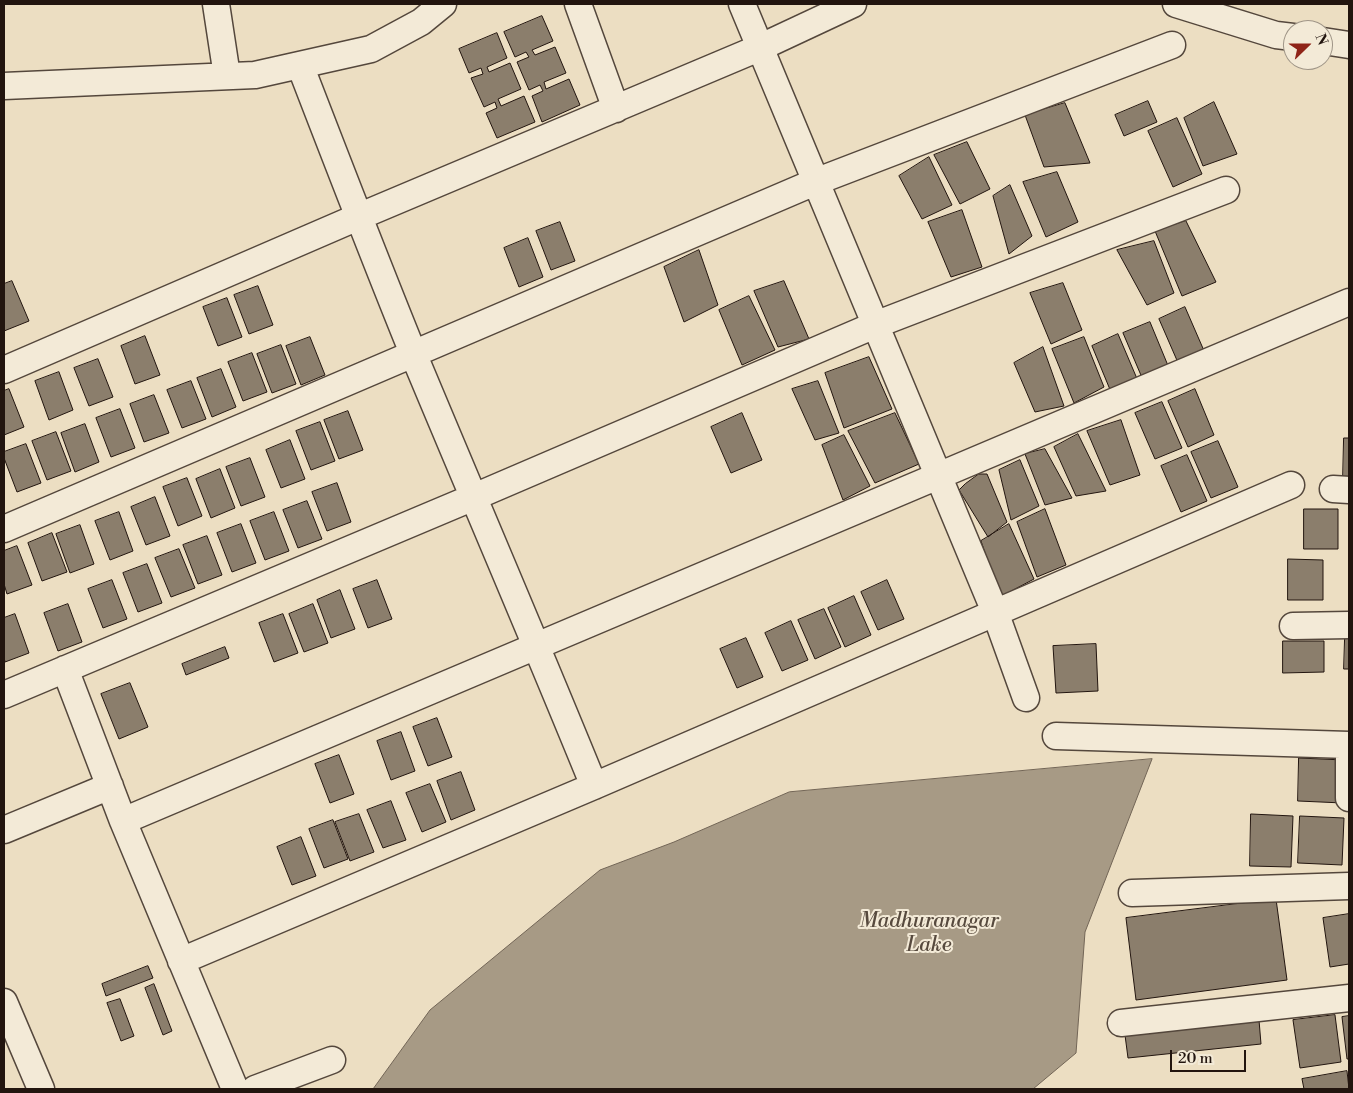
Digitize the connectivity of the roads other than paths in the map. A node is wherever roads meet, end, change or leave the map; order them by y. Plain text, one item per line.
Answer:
1 (216, 4) edge
2 (443, 4) edge
3 (578, 4) edge
4 (742, 4) edge
5 (853, 4) edge
6 (1176, 4) edge
7 (1283, 36) edge
8 (1333, 43) edge
9 (1172, 45) dead end
10 (1349, 45) edge
11 (759, 48) junction
12 (300, 65) junction
13 (227, 76) junction
14 (4, 86) edge
15 (616, 109) junction
16 (815, 182) junction
17 (1226, 190) dead end
18 (358, 216) junction
19 (1349, 302) edge
20 (875, 325) junction
21 (413, 353) junction
22 (4, 370) edge
23 (938, 476) junction
24 (1291, 485) dead end
25 (474, 497) junction
26 (4, 529) edge
27 (995, 612) junction
28 (1349, 625) edge
29 (1293, 626) dead end
30 (538, 647) junction
31 (66, 669) junction
32 (4, 695) edge
33 (1026, 698) dead end
34 (1056, 736) dead end
35 (1349, 745) edge
36 (110, 786) junction
37 (594, 786) junction
38 (1349, 798) edge
39 (123, 821) junction
40 (4, 830) edge
41 (1349, 886) edge
42 (1132, 893) dead end
43 (180, 961) junction
44 (1349, 998) edge
45 (4, 1002) edge
46 (1122, 1023) dead end
47 (332, 1060) dead end
48 (41, 1089) edge
49 (235, 1089) edge
50 (255, 1089) edge

1 - 13 street
2 - 12 street
3 - 15 street
4 - 11 street
5 - 11 street
6 - 7 street
8 - 10 street
9 - 16 street
11 - 15 street
11 - 16 street
12 - 13 street
12 - 18 street
13 - 14 street
15 - 18 street
16 - 20 street
16 - 21 street
17 - 20 street
18 - 21 street
18 - 22 street
19 - 23 street
20 - 23 street
20 - 25 street
21 - 25 street
21 - 26 street
23 - 27 street
23 - 30 street
24 - 27 street
25 - 30 street
25 - 31 street
27 - 33 street
27 - 37 street
28 - 29 street
30 - 37 street
30 - 39 street
31 - 32 street
31 - 36 street
34 - 35 street
35 - 38 street
36 - 39 street
36 - 40 street
37 - 43 street
39 - 43 street
41 - 42 street
43 - 49 street
44 - 46 street
45 - 48 street
47 - 50 street

